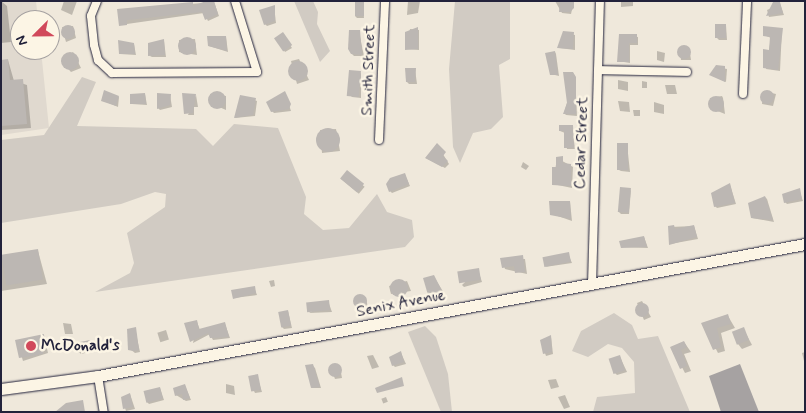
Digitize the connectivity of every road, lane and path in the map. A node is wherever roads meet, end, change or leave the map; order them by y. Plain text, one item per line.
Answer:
1 (97, 1) edge
2 (234, 1) edge
3 (385, 1) edge
4 (600, 1) edge
5 (746, 1) edge
6 (598, 70) junction
7 (686, 72) dead end
8 (743, 94) dead end
9 (380, 140) dead end
10 (805, 244) edge
11 (592, 285) junction
12 (98, 376) junction
13 (1, 389) edge
14 (104, 412) edge

1 - 2 street
3 - 9 street, Smith Street
4 - 6 street, Cedar Street
5 - 8 street
6 - 7 street
6 - 11 street, Cedar Street
10 - 11 street, Senix Avenue
11 - 12 street, Senix Avenue
12 - 13 street, Senix Avenue
12 - 14 street

